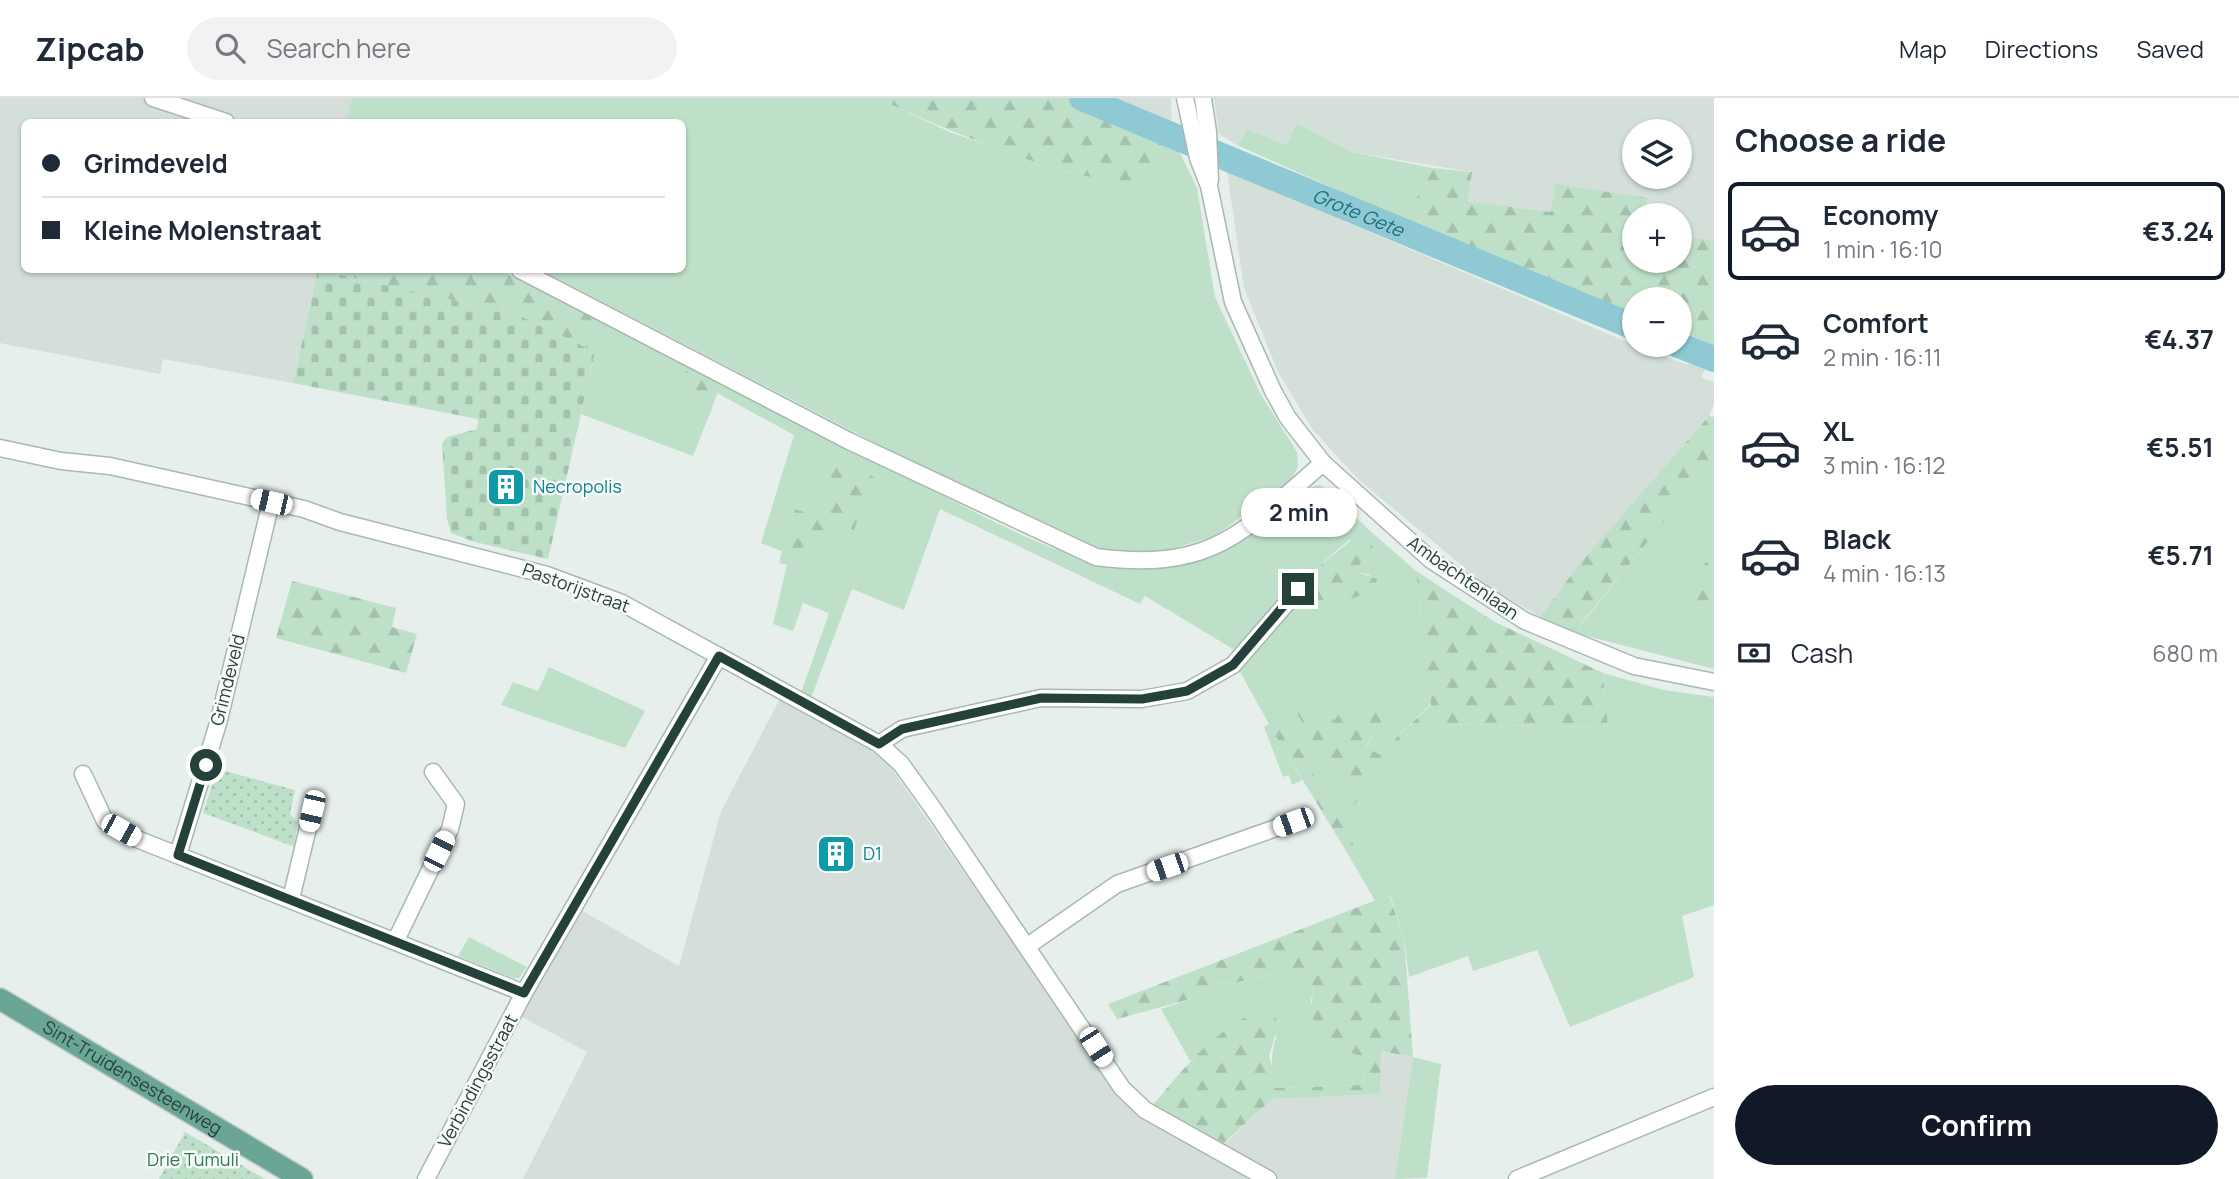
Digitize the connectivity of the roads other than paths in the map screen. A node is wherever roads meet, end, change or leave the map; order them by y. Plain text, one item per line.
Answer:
1 (153, 98) edge
2 (1185, 98) edge
3 (1203, 98) edge
4 (217, 119) edge
5 (1204, 162) junction
6 (526, 273) edge
7 (0, 448) edge
8 (1323, 463) junction
9 (271, 502) junction
10 (1298, 589) dead end
11 (719, 656) junction
12 (1714, 682) edge
13 (879, 744) junction
14 (433, 772) dead end
15 (83, 774) dead end
16 (312, 811) dead end
17 (1293, 822) dead end
18 (178, 855) junction
19 (291, 899) junction
20 (396, 940) junction
21 (1029, 945) junction
22 (524, 993) junction
23 (0, 999) edge
24 (1714, 1097) edge
25 (302, 1179) edge
26 (426, 1179) edge
27 (1268, 1179) edge
28 (1517, 1179) edge

1 - 4 street
2 - 5 street, Ambachtenlaan
3 - 5 street, Ambachtenlaan
5 - 8 street, Ambachtenlaan
6 - 8 street
7 - 9 street, Pastorijstraat
8 - 12 street, Ambachtenlaan
9 - 11 street, Pastorijstraat
9 - 18 street, Grimdeveld
10 - 13 street
11 - 13 street, Pastorijstraat
11 - 22 street, Verbindingsstraat
13 - 21 street, Pastorijstraat
14 - 20 street
15 - 18 street
16 - 19 street
17 - 21 street
18 - 19 street
19 - 20 street
20 - 22 street
21 - 27 street, Pastorijstraat
22 - 26 street, Verbindingsstraat
23 - 25 main road, Sint-Truidensesteenweg
24 - 28 street

